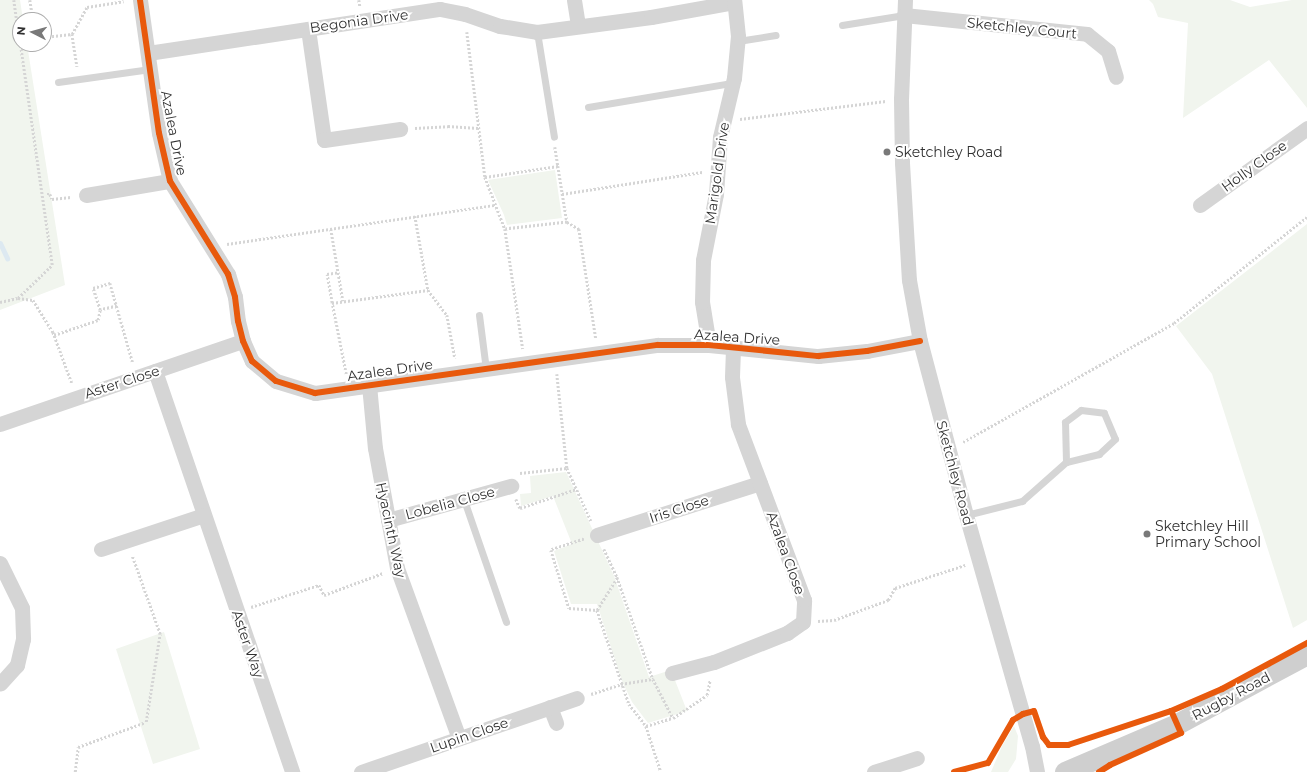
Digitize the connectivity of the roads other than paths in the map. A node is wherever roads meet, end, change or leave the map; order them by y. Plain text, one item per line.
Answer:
1 (574, 0) edge
2 (905, 0) edge
3 (133, 1) edge
4 (734, 1) edge
5 (904, 15) junction
6 (842, 25) dead end
7 (578, 26) junction
8 (308, 29) junction
9 (537, 32) junction
10 (776, 35) dead end
11 (738, 41) junction
12 (148, 53) junction
13 (150, 69) junction
14 (1116, 77) dead end
15 (58, 82) dead end
16 (732, 83) junction
17 (588, 107) dead end
18 (1307, 128) edge
19 (400, 129) road end
20 (554, 137) road end
21 (170, 180) junction
22 (86, 195) dead end
23 (1200, 205) dead end
24 (478, 315) dead end
25 (243, 341) junction
26 (920, 341) junction
27 (709, 346) junction
28 (733, 349) junction
29 (486, 370) junction
30 (155, 371) junction
31 (369, 385) junction
32 (0, 424) edge
33 (1066, 462) junction
34 (760, 483) junction
35 (511, 486) road end
36 (464, 500) junction
37 (204, 515) junction
38 (966, 515) junction
39 (388, 520) junction
40 (597, 535) road end
41 (101, 549) dead end
42 (0, 563) edge
43 (506, 622) dead end
44 (1307, 654) edge
45 (672, 674) road end
46 (0, 684) edge
47 (577, 698) road end
48 (550, 707) junction
49 (556, 723) dead end
50 (459, 738) junction
51 (917, 758) dead end
52 (904, 767) edge
53 (292, 772) edge
54 (361, 772) edge
55 (874, 772) edge
56 (1037, 772) edge
57 (1065, 772) edge

1 - 7 street
2 - 5 street, Sketchley Road
3 - 12 street, Azalea Drive
4 - 7 street, Begonia Drive
4 - 11 street, Marigold Drive
5 - 6 lane
5 - 14 street, Sketchley Court
5 - 26 street, Sketchley Road
7 - 9 street, Begonia Drive
8 - 9 street, Begonia Drive
8 - 12 street, Begonia Drive
8 - 19 street
9 - 20 lane
10 - 11 lane
11 - 16 street, Marigold Drive
12 - 13 street, Azalea Drive
13 - 15 lane
13 - 21 street, Azalea Drive
16 - 17 lane
16 - 27 street, Marigold Drive
18 - 23 street, Holly Close
21 - 22 street
21 - 25 street, Azalea Drive
24 - 29 lane
25 - 30 street, Aster Close
25 - 31 street, Azalea Drive
26 - 28 street, Azalea Drive
26 - 38 street, Sketchley Road
27 - 28 street, Azalea Drive
27 - 29 street, Azalea Drive
28 - 34 street, Azalea Close
29 - 31 street, Azalea Drive
30 - 32 street, Aster Close
30 - 37 street, Aster Way
31 - 39 street, Hyacinth Way
33 - 33 lane
33 - 38 lane
34 - 40 street, Iris Close
34 - 45 street, Azalea Close
35 - 36 street, Lobelia Close
36 - 39 street, Lobelia Close
36 - 43 lane
37 - 41 street
37 - 53 street, Aster Way
38 - 56 street, Sketchley Road
39 - 50 street, Hyacinth Way
42 - 46 street
44 - 57 main road, Rugby Road
47 - 48 street, Lupin Close
48 - 49 street
48 - 50 street, Lupin Close
50 - 54 street, Lupin Close
51 - 52 street
52 - 55 street

